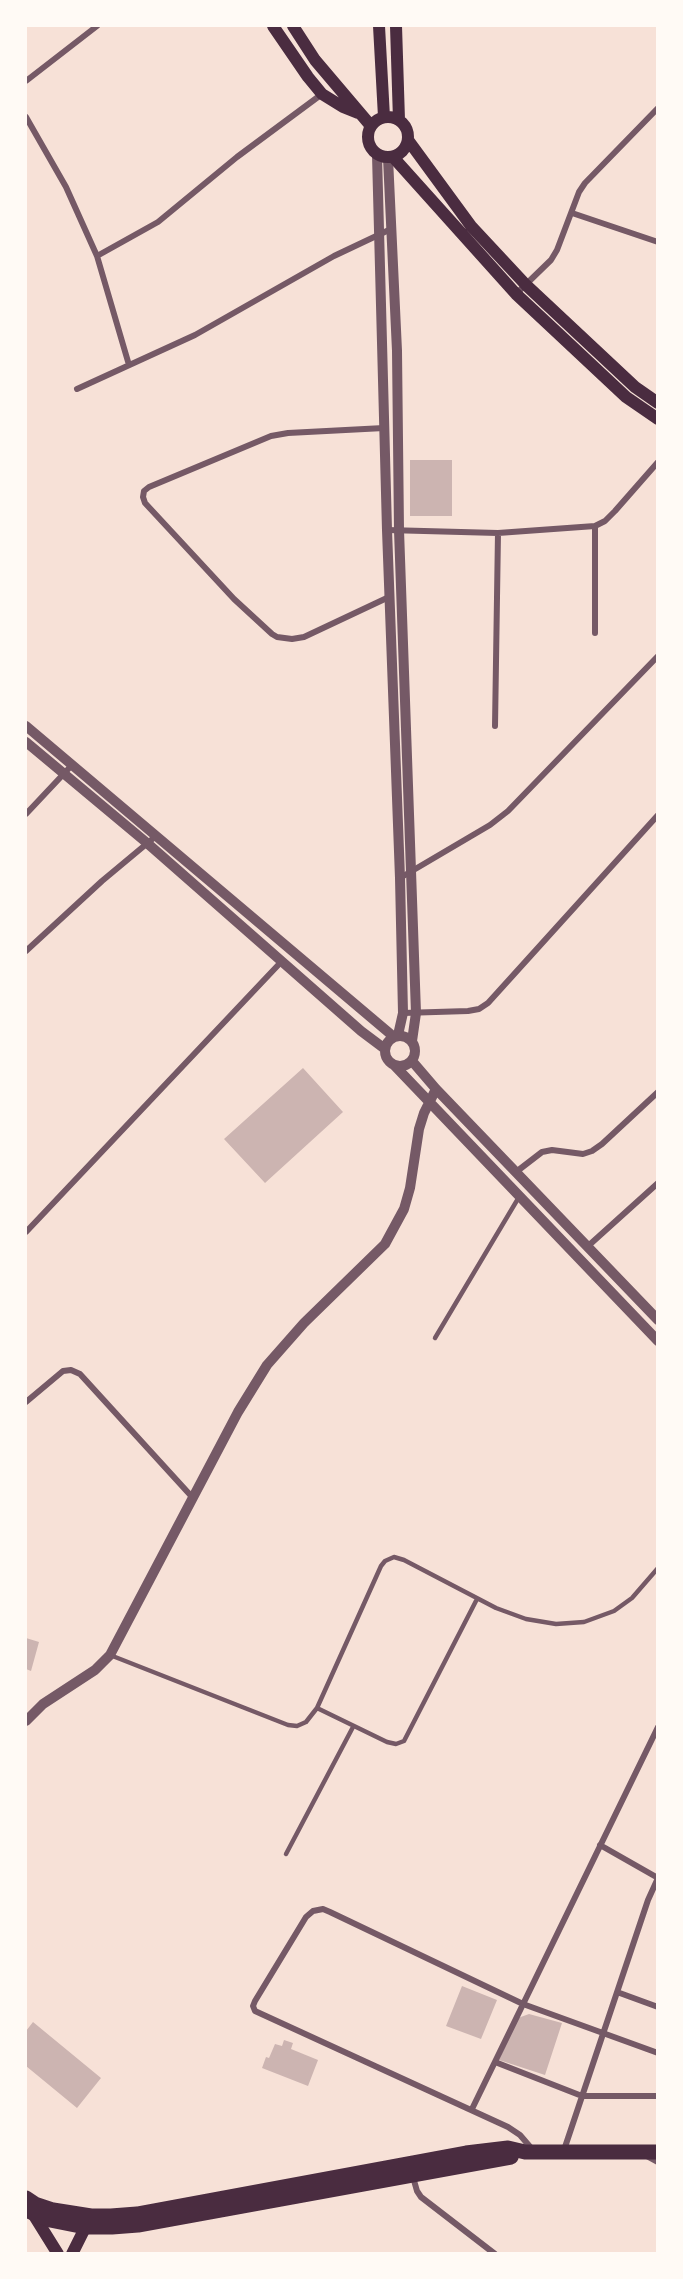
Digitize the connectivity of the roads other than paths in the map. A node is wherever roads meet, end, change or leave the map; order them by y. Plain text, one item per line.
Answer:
1 (97, 26) edge
2 (273, 26) edge
3 (293, 26) edge
4 (380, 26) edge
5 (396, 26) edge
6 (26, 81) edge
7 (322, 94) junction
8 (657, 108) edge
9 (360, 114) junction
10 (26, 117) edge
11 (384, 117) junction
12 (399, 120) junction
13 (371, 126) junction
14 (408, 140) junction
15 (386, 157) junction
16 (572, 213) junction
17 (391, 229) junction
18 (379, 235) junction
19 (657, 242) edge
20 (97, 256) junction
21 (526, 285) junction
22 (516, 294) junction
23 (129, 365) junction
24 (77, 389) dead end
25 (657, 403) edge
26 (657, 419) edge
27 (384, 428) junction
28 (657, 462) edge
29 (595, 526) junction
30 (387, 530) junction
31 (399, 530) junction
32 (498, 533) junction
33 (389, 597) junction
34 (595, 633) dead end
35 (657, 656) edge
36 (26, 726) edge
37 (495, 726) dead end
38 (26, 742) edge
39 (72, 765) junction
40 (64, 774) junction
41 (26, 814) edge
42 (657, 817) edge
43 (151, 839) junction
44 (412, 871) junction
45 (400, 878) junction
46 (26, 951) edge
47 (282, 961) junction
48 (403, 1013) junction
49 (416, 1013) junction
50 (396, 1036) junction
51 (412, 1041) junction
52 (385, 1048) junction
53 (412, 1061) junction
54 (394, 1065) junction
55 (436, 1089) junction
56 (657, 1092) edge
57 (429, 1102) junction
58 (516, 1172) junction
59 (657, 1183) edge
60 (519, 1197) junction
61 (26, 1232) edge
62 (588, 1247) junction
63 (657, 1320) edge
64 (435, 1338) dead end
65 (657, 1341) edge
66 (26, 1402) edge
67 (193, 1498) junction
68 (657, 1568) edge
69 (477, 1599) junction
70 (110, 1655) junction
71 (317, 1708) junction
72 (26, 1721) edge
73 (353, 1727) junction
74 (657, 1727) edge
75 (600, 1845) junction
76 (286, 1854) dead end
77 (657, 1878) edge
78 (617, 1992) junction
79 (523, 2004) junction
80 (657, 2007) edge
81 (602, 2034) junction
82 (657, 2053) edge
83 (495, 2062) junction
84 (582, 2096) junction
85 (657, 2096) edge
86 (472, 2109) junction
87 (564, 2150) junction
88 (530, 2152) junction
89 (639, 2152) junction
90 (657, 2152) edge
91 (657, 2162) edge
92 (412, 2173) junction
93 (26, 2198) edge
94 (28, 2212) edge
95 (88, 2222) junction
96 (58, 2253) edge
97 (72, 2253) edge
98 (495, 2253) edge

1 - 6 street
2 - 7 main road
3 - 9 main road
4 - 11 main road
5 - 12 main road
7 - 9 main road
7 - 20 street
8 - 16 street
9 - 13 main road
10 - 20 street
11 - 12 main road
11 - 13 main road
12 - 14 main road
13 - 15 main road
14 - 15 main road
14 - 21 main road
15 - 17 street
15 - 18 street
15 - 22 main road
16 - 19 street
16 - 21 street
17 - 18 street
17 - 31 street
18 - 23 street
18 - 27 street
20 - 23 street
21 - 22 street
21 - 25 main road
22 - 26 main road
23 - 24 street
27 - 30 street
27 - 33 street
28 - 29 street
29 - 32 street
29 - 34 street
30 - 31 street
30 - 33 street
31 - 32 street
31 - 44 street
32 - 37 street
33 - 45 street
35 - 44 street
36 - 39 street
38 - 40 street
39 - 40 street
39 - 43 street
40 - 41 street
40 - 43 street
42 - 49 street
43 - 46 street
43 - 47 street
43 - 50 street
44 - 45 street
44 - 49 street
45 - 48 street
47 - 52 street
47 - 61 street
48 - 49 street
48 - 50 street
49 - 51 street
50 - 51 street
50 - 52 street
51 - 53 street
52 - 54 street
53 - 54 street
53 - 55 street
54 - 57 street
55 - 57 street
55 - 58 street
56 - 58 street
57 - 60 street
57 - 67 street
58 - 62 street
59 - 62 street
60 - 64 lane
60 - 65 street
62 - 63 street
66 - 67 street
67 - 70 street
68 - 69 lane
69 - 71 lane
69 - 73 lane
70 - 71 lane
70 - 72 street
71 - 73 lane
73 - 76 lane
74 - 75 street
75 - 77 street
75 - 79 street
77 - 78 street
78 - 80 street
78 - 81 street
79 - 81 street
79 - 83 street
79 - 86 street
81 - 82 street
81 - 84 street
83 - 84 street
83 - 86 street
84 - 85 street
84 - 87 street
86 - 88 street
87 - 88 main road
87 - 89 main road
88 - 92 main road
88 - 95 main road
89 - 90 main road
89 - 91 street
92 - 95 main road
92 - 98 street
93 - 94 main road
93 - 95 main road
94 - 95 main road
94 - 96 main road
95 - 97 main road

